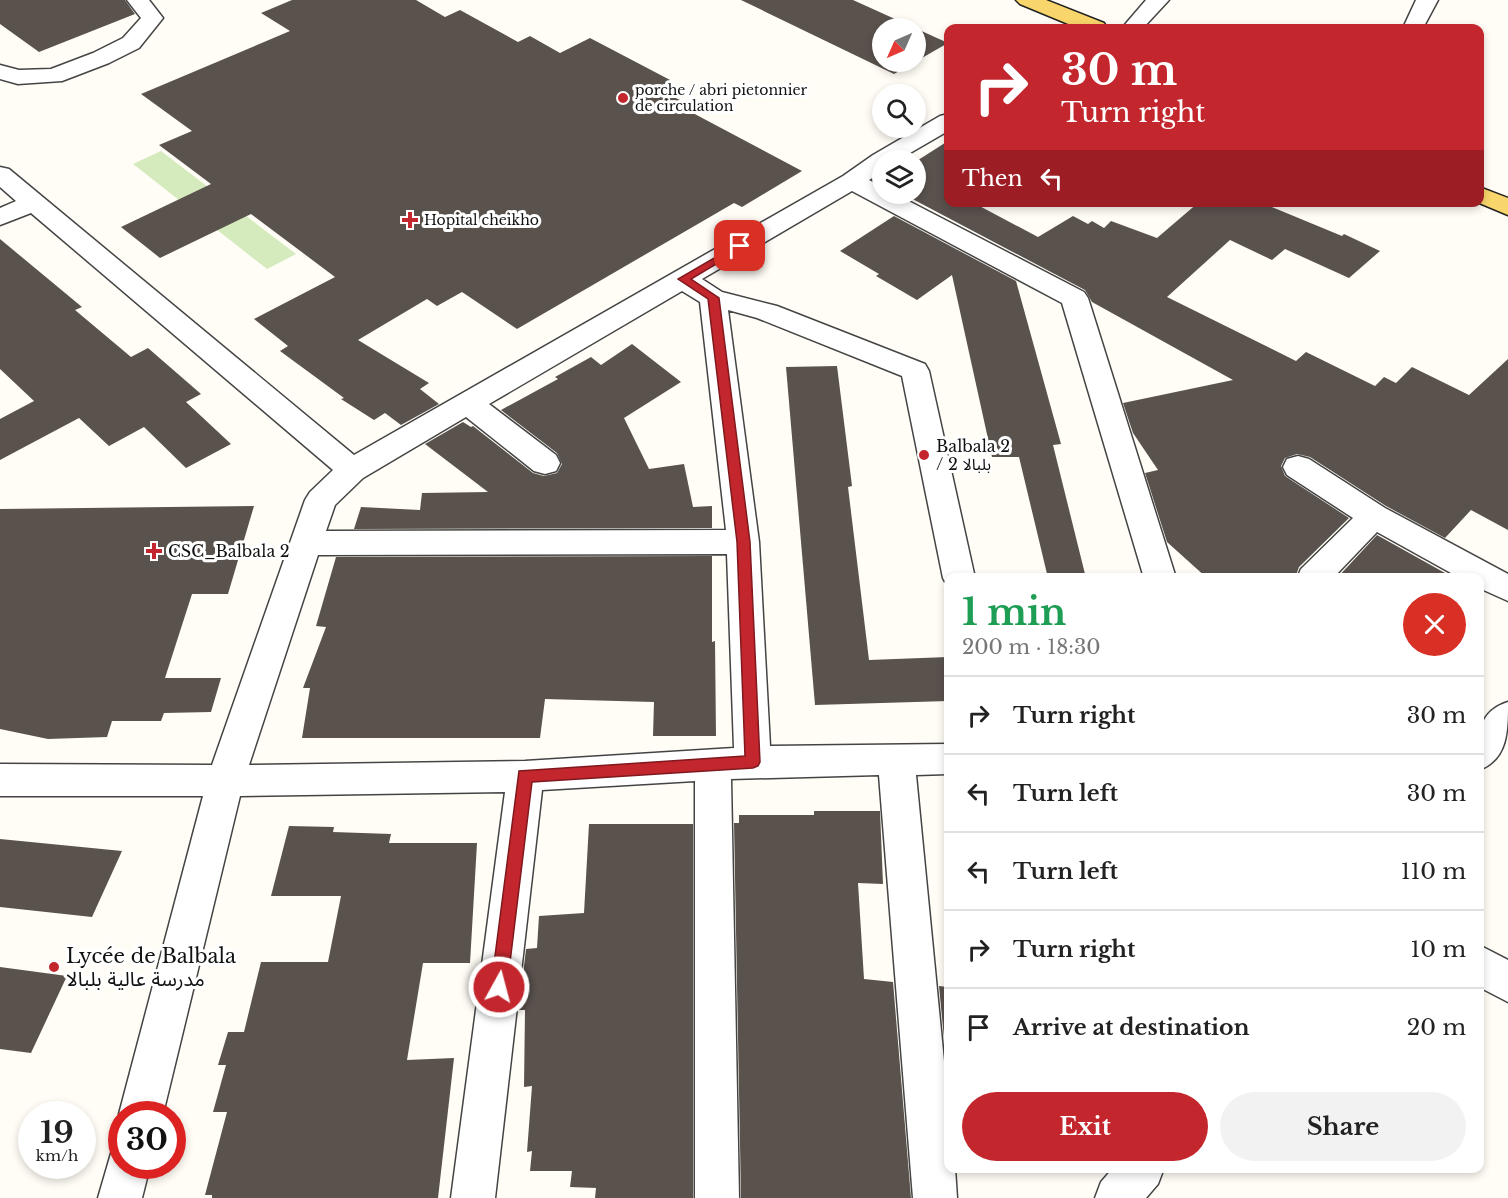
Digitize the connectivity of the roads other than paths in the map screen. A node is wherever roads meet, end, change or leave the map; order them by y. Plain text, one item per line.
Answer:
1 (138, 0) edge
2 (1027, 0) edge
3 (1158, 0) edge
4 (1427, 0) edge
5 (1086, 24) edge
6 (1136, 24) edge
7 (1415, 24) edge
8 (0, 72) edge
9 (944, 123) edge
10 (900, 150) edge
11 (872, 168) edge
12 (0, 174) edge
13 (852, 181) junction
14 (1484, 196) edge
15 (34, 202) junction
16 (1508, 207) edge
17 (0, 217) edge
18 (683, 279) junction
19 (713, 298) junction
20 (468, 403) junction
21 (545, 463) dead end
22 (1298, 466) dead end
23 (352, 470) junction
24 (1374, 516) junction
25 (743, 542) junction
26 (305, 543) junction
27 (958, 573) edge
28 (1158, 573) edge
29 (1318, 573) edge
30 (1479, 573) edge
31 (1484, 576) edge
32 (1508, 589) edge
33 (1508, 716) edge
34 (1484, 748) edge
35 (944, 759) edge
36 (896, 760) junction
37 (753, 762) junction
38 (713, 765) junction
39 (525, 776) junction
40 (0, 780) edge
41 (225, 781) junction
42 (1484, 967) edge
43 (1508, 983) edge
44 (144, 1101) edge
45 (1138, 1173) edge
46 (125, 1179) edge
47 (120, 1198) edge
48 (473, 1198) edge
49 (717, 1198) edge
50 (935, 1198) edge
51 (1117, 1198) edge

1 - 8 street
2 - 5 main road
3 - 6 street
4 - 7 street
9 - 10 street
11 - 13 street
12 - 15 street
13 - 18 street
13 - 28 street
14 - 16 main road
15 - 17 street
15 - 23 street
18 - 19 street
18 - 20 street
19 - 25 street
19 - 27 street
20 - 21 street
20 - 23 street
22 - 24 street
23 - 26 street
24 - 29 street
24 - 30 street
25 - 26 street
25 - 37 street
26 - 41 street
31 - 32 street
33 - 34 street
35 - 36 street
36 - 37 street
36 - 50 street
37 - 38 street
38 - 39 street
38 - 49 street
39 - 41 street
39 - 48 street
40 - 41 street
41 - 44 street
42 - 43 street
45 - 51 street
46 - 47 street

